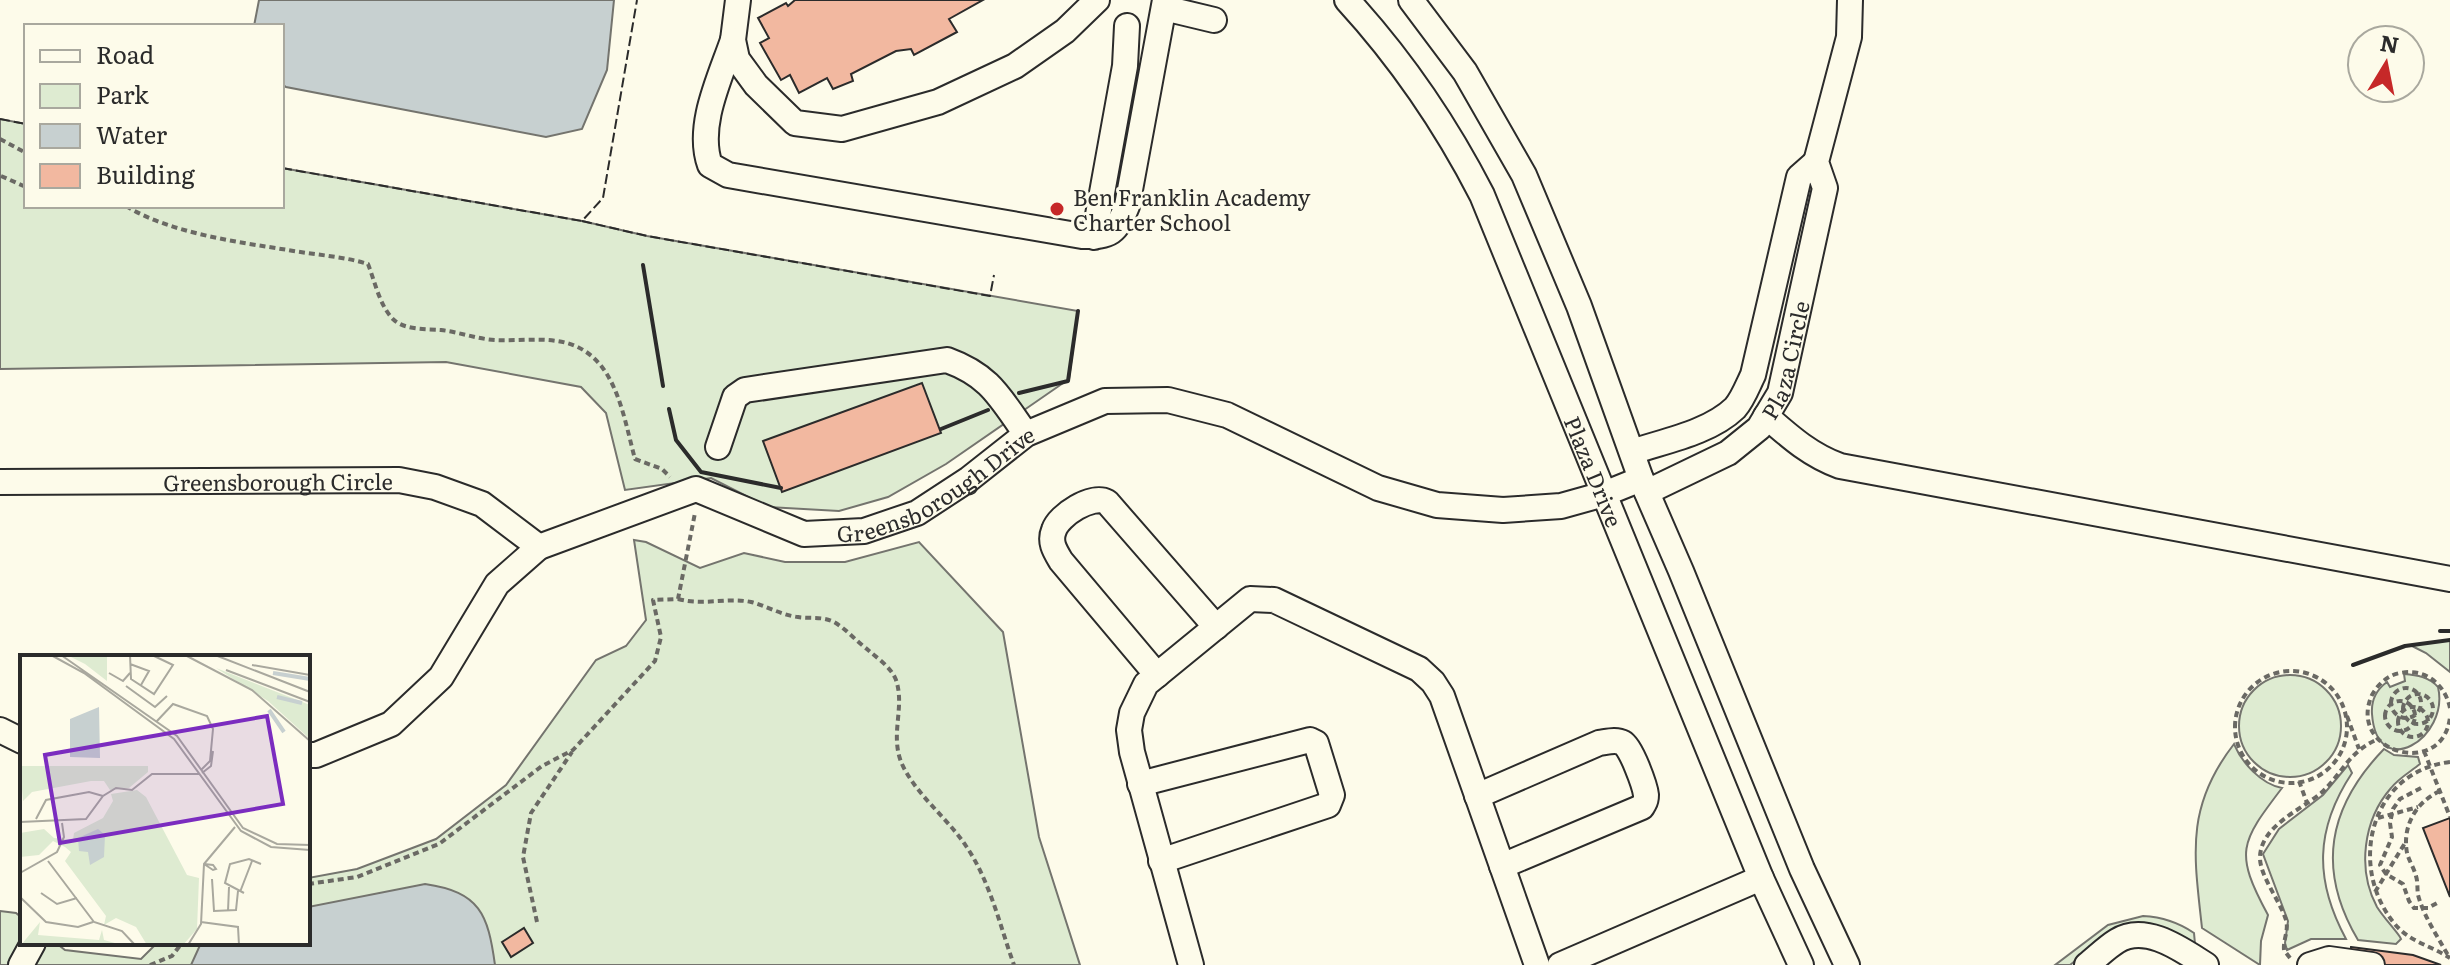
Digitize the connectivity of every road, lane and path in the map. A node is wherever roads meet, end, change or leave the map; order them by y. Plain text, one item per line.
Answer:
1 (738, 0) edge
2 (1097, 0) edge
3 (1347, 0) edge
4 (1411, 0) edge
5 (1850, 0) edge
6 (1165, 4) edge
7 (1214, 20) dead end
8 (1127, 26) dead end
9 (733, 40) junction
10 (0, 139) edge
11 (24, 152) edge
12 (1816, 162) junction
13 (1, 176) edge
14 (24, 186) edge
15 (1094, 237) junction
16 (1766, 416) junction
17 (1026, 434) junction
18 (718, 447) dead end
19 (1632, 452) junction
20 (0, 482) edge
21 (1644, 486) junction
22 (1604, 494) junction
23 (539, 547) junction
24 (2450, 579) edge
25 (678, 599) dead end
26 (1216, 627) junction
27 (1157, 675) junction
28 (2417, 694) junction
29 (2405, 702) junction
30 (2391, 705) junction
31 (2412, 707) junction
32 (2420, 708) junction
33 (2450, 708) edge
34 (2344, 710) junction
35 (2403, 710) junction
36 (2416, 715) junction
37 (2399, 717) junction
38 (2450, 717) edge
39 (2407, 719) junction
40 (2428, 720) junction
41 (2414, 723) junction
42 (0, 730) edge
43 (2401, 731) junction
44 (2378, 739) junction
45 (20, 740) edge
46 (2359, 749) junction
47 (573, 750) dead end
48 (2424, 751) junction
49 (310, 755) edge
50 (2337, 757) junction
51 (2347, 760) junction
52 (2450, 762) edge
53 (2430, 765) junction
54 (2299, 781) junction
55 (1140, 784) junction
56 (2421, 788) dead end
57 (2440, 791) junction
58 (1477, 796) junction
59 (2307, 803) junction
60 (2418, 807) junction
61 (2392, 814) junction
62 (2450, 817) edge
63 (2378, 818) junction
64 (2406, 840) junction
65 (1161, 861) junction
66 (1502, 866) junction
67 (2386, 874) junction
68 (1761, 878) junction
69 (2375, 892) junction
70 (2437, 903) dead end
71 (2423, 909) junction
72 (537, 922) dead end
73 (32, 945) edge
74 (180, 945) edge
75 (2450, 958) edge
76 (21, 965) edge
77 (150, 965) edge
78 (1014, 965) edge
79 (1191, 965) edge
80 (1537, 965) edge
81 (1560, 965) edge
82 (1801, 965) edge
83 (1847, 965) edge
84 (2087, 965) edge
85 (2206, 965) edge
86 (2296, 965) edge
87 (2310, 965) edge
88 (2372, 965) edge

1 - 9 street
2 - 9 street
3 - 22 street, Plaza Drive
4 - 19 street, Plaza Drive
5 - 12 street, Plaza Circle
6 - 7 street
6 - 15 street
8 - 15 street
9 - 15 street
10 - 11 path
12 - 16 street, Plaza Circle
12 - 19 street, Plaza Circle
13 - 14 path
16 - 21 street, Plaza Circle
16 - 24 street
17 - 18 street
17 - 22 street, Greensborough Drive
17 - 23 street, Greensborough Drive
19 - 21 street, Plaza Drive
20 - 23 street, Greensborough Circle
21 - 22 street, Greensborough Drive
21 - 83 street, Plaza Drive
22 - 68 street, Plaza Drive
23 - 49 street, Greensborough Drive
25 - 78 path
26 - 27 street
26 - 27 street
26 - 58 street
27 - 55 street
28 - 29 path
28 - 30 path
28 - 32 path
28 - 40 path
29 - 30 path
29 - 31 path
29 - 35 path
30 - 37 path
30 - 43 path
31 - 32 path
31 - 35 path
31 - 36 path
32 - 36 path
32 - 40 path
33 - 44 path
34 - 46 path
34 - 50 path
34 - 54 path
35 - 37 path
35 - 39 path
36 - 39 path
36 - 41 path
37 - 39 path
37 - 43 path
38 - 48 path
39 - 41 path
40 - 41 path
40 - 43 path
41 - 43 path
42 - 45 street
44 - 46 path
44 - 48 path
46 - 51 path
47 - 72 path
48 - 53 path
50 - 51 path
50 - 54 path
51 - 59 path
52 - 53 path
53 - 57 path
53 - 63 path
54 - 59 path
55 - 65 street
55 - 65 street
56 - 61 path
57 - 60 path
57 - 62 path
58 - 66 street
58 - 66 street
59 - 86 path
60 - 61 path
60 - 64 path
61 - 63 path
61 - 67 path
63 - 69 path
64 - 67 path
64 - 71 path
65 - 79 street
66 - 80 street
67 - 69 path
67 - 71 path
68 - 81 street
68 - 82 street, Plaza Drive
69 - 75 path
70 - 71 path
71 - 75 path
73 - 76 street
74 - 77 path
84 - 85 street
87 - 88 street

